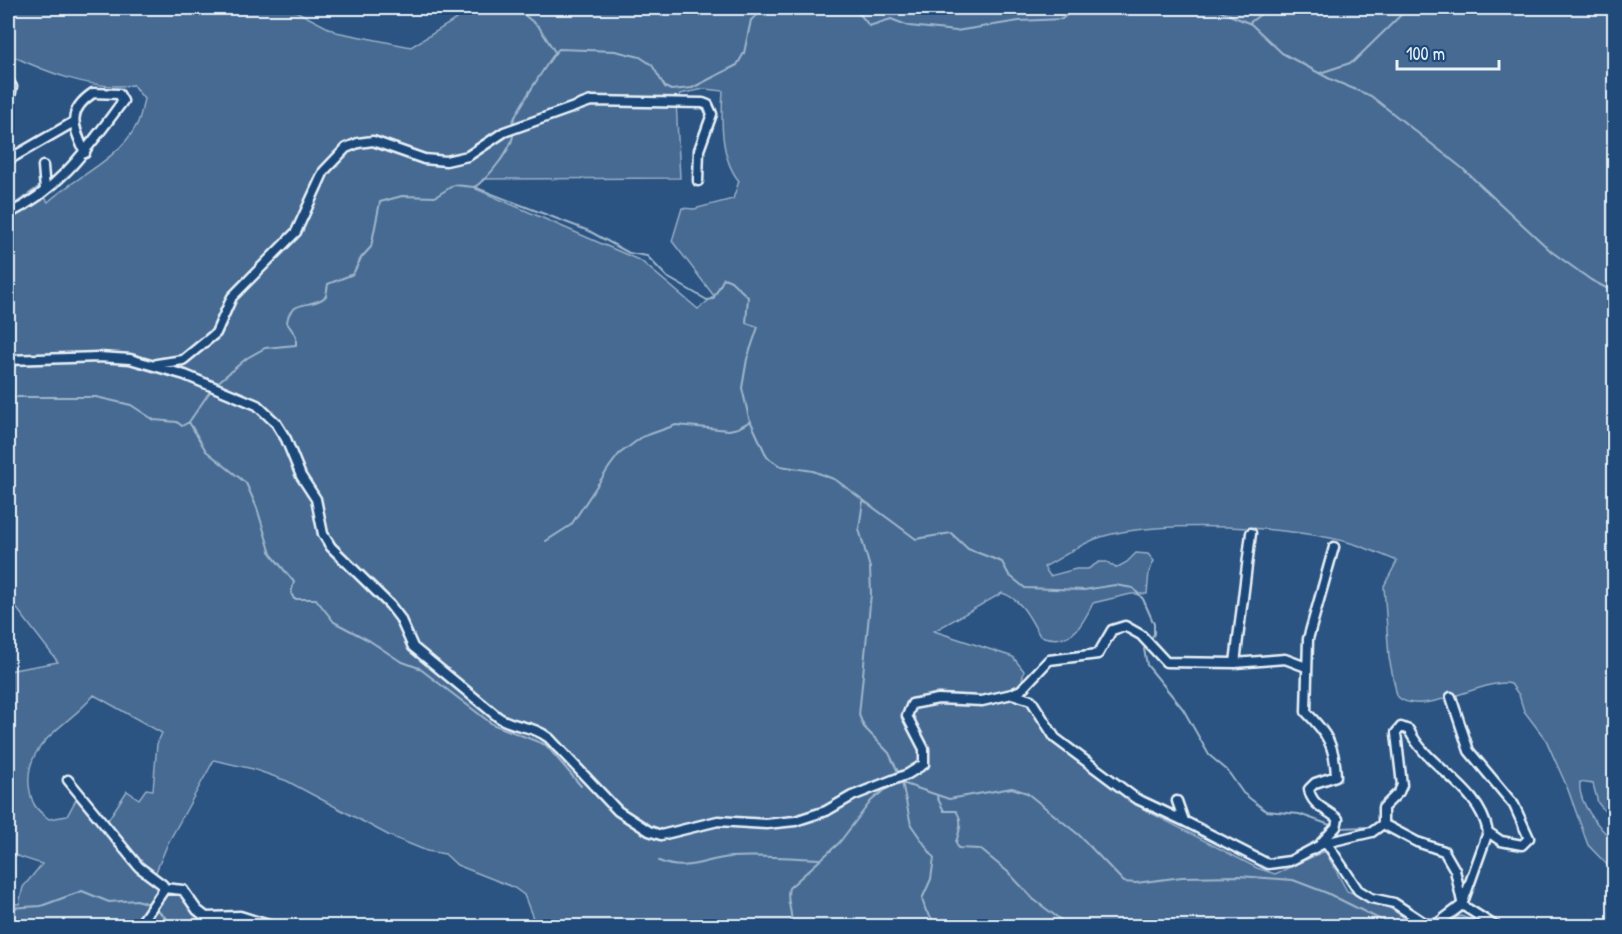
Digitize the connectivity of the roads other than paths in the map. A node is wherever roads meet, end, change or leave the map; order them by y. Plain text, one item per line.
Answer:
1 (8, 80) edge
2 (8, 107) edge
3 (72, 123) junction
4 (85, 153) junction
5 (8, 160) edge
6 (43, 166) dead end
7 (698, 181) dead end
8 (45, 190) junction
9 (8, 214) edge
10 (8, 360) edge
11 (153, 365) junction
12 (1251, 533) dead end
13 (1334, 547) dead end
14 (1235, 663) junction
15 (1306, 667) junction
16 (1012, 694) junction
17 (1450, 698) dead end
18 (68, 780) dead end
19 (1177, 801) dead end
20 (1184, 822) junction
21 (1383, 824) junction
22 (1488, 832) junction
23 (1323, 843) junction
24 (164, 888) junction
25 (1462, 905) junction
26 (1425, 925) edge
27 (139, 927) edge
28 (272, 927) edge
29 (1495, 927) edge

1 - 2 street
3 - 4 street
3 - 4 street
3 - 5 street
4 - 8 street
6 - 8 street
7 - 11 street
8 - 9 street
10 - 11 street
11 - 16 street
12 - 14 street
13 - 15 street
14 - 15 street
14 - 16 street
15 - 23 street
16 - 20 street
17 - 22 street
18 - 24 street
19 - 20 street
20 - 23 street
21 - 22 street
21 - 23 street
21 - 25 street
22 - 25 street
23 - 26 street
24 - 27 street
24 - 28 street
25 - 26 street
25 - 29 street

